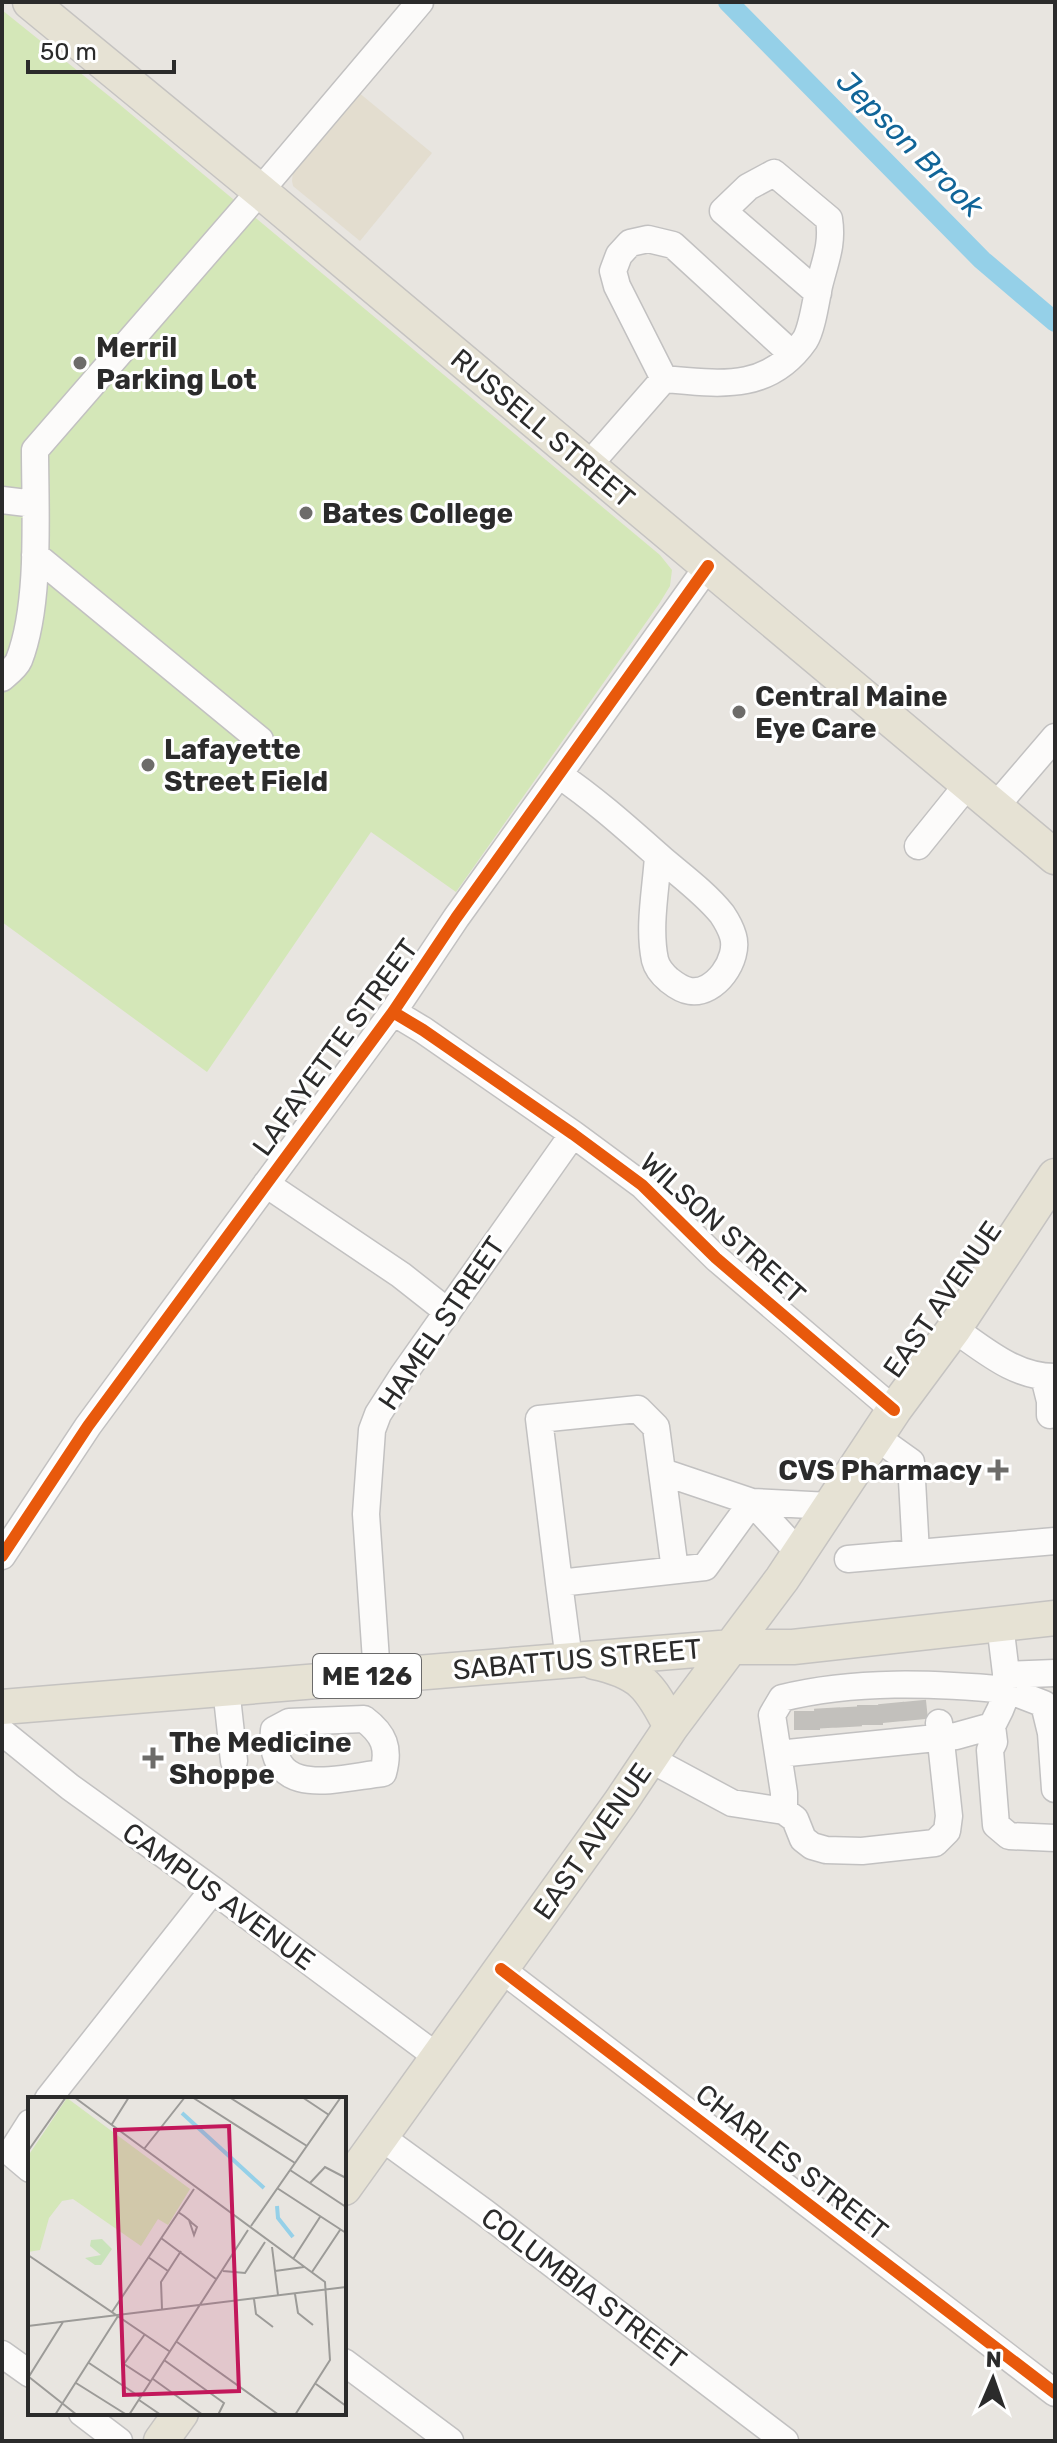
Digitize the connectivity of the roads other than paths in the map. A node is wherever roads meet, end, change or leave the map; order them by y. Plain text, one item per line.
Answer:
1 (30, 2) edge
2 (420, 2) edge
3 (260, 191) junction
4 (818, 293) junction
5 (792, 354) junction
6 (664, 379) junction
7 (588, 466) junction
8 (2, 500) edge
9 (35, 504) junction
10 (35, 555) junction
11 (708, 566) junction
12 (2, 678) edge
13 (1055, 737) edge
14 (260, 740) dead end
15 (559, 775) junction
16 (968, 784) junction
17 (995, 807) junction
18 (918, 846) dead end
19 (658, 856) junction
20 (1055, 857) edge
21 (393, 1012) junction
22 (573, 1134) junction
23 (1055, 1176) edge
24 (266, 1184) junction
25 (448, 1312) junction
26 (954, 1329) junction
27 (1051, 1394) edge
28 (885, 1423) junction
29 (663, 1472) junction
30 (752, 1502) junction
31 (830, 1506) junction
32 (1055, 1541) edge
33 (799, 1553) junction
34 (916, 1553) junction
35 (2, 1556) edge
36 (848, 1559) dead end
37 (675, 1570) junction
38 (559, 1583) junction
39 (1055, 1618) edge
40 (1000, 1624) junction
41 (732, 1647) junction
42 (573, 1660) junction
43 (1055, 1673) edge
44 (377, 1675) junction
45 (1007, 1682) junction
46 (287, 1683) junction
47 (226, 1688) junction
48 (2, 1707) edge
49 (871, 1715) junction
50 (291, 1724) dead end
51 (671, 1727) junction
52 (2, 1732) edge
53 (993, 1734) junction
54 (778, 1754) junction
55 (650, 1759) junction
56 (234, 1761) dead end
57 (1055, 1789) edge
58 (784, 1811) junction
59 (1055, 1838) edge
60 (213, 1890) junction
61 (501, 1969) junction
62 (439, 2058) junction
63 (50, 2097) edge
64 (28, 2126) edge
65 (381, 2137) junction
66 (28, 2167) edge
67 (346, 2185) edge
68 (2, 2354) edge
69 (346, 2363) edge
70 (28, 2373) edge
71 (1055, 2393) edge
72 (85, 2415) edge
73 (180, 2415) edge
74 (119, 2441) edge
75 (161, 2441) edge
76 (450, 2441) edge
77 (785, 2441) edge

1 - 3 main road, RUSSELL STREET
2 - 3 street
3 - 7 main road, RUSSELL STREET
3 - 9 street
4 - 4 street
4 - 5 street
5 - 6 street
5 - 6 street
6 - 7 street
7 - 11 main road, RUSSELL STREET
8 - 9 street
9 - 10 street
10 - 12 street
10 - 14 street
11 - 15 street, LAFAYETTE STREET
11 - 16 main road, RUSSELL STREET
13 - 17 street
15 - 19 street
15 - 21 street, LAFAYETTE STREET
16 - 17 main road, RUSSELL STREET
16 - 18 street
17 - 20 main road, RUSSELL STREET
19 - 19 street
21 - 22 street, WILSON STREET
21 - 24 street, LAFAYETTE STREET
22 - 25 street, HAMEL STREET
22 - 28 street, WILSON STREET
23 - 26 main road, EAST AVENUE
24 - 25 street
24 - 35 street, LAFAYETTE STREET
25 - 44 street, HAMEL STREET
26 - 27 street
26 - 28 main road, EAST AVENUE
28 - 31 main road, EAST AVENUE
28 - 34 street, WILSON STREET
29 - 30 street
29 - 37 street
29 - 38 street
30 - 31 street
30 - 33 street
30 - 37 street
31 - 33 main road, EAST AVENUE
32 - 34 street
33 - 41 main road, EAST AVENUE
34 - 36 street
37 - 38 street
38 - 42 street
39 - 40 main road, SABATTUS STREET / ME 126
40 - 41 main road, SABATTUS STREET / ME 126
40 - 45 street
41 - 42 main road, SABATTUS STREET / ME 126
41 - 51 main road, EAST AVENUE
42 - 44 main road, SABATTUS STREET / ME 126
42 - 51 main road
43 - 45 street
44 - 46 main road, SABATTUS STREET / ME 126
45 - 49 street
45 - 53 street
45 - 57 street
46 - 47 main road, SABATTUS STREET / ME 126
46 - 50 street
47 - 48 main road, SABATTUS STREET / ME 126
47 - 56 street
49 - 53 street
49 - 54 street
49 - 54 street
49 - 58 street
51 - 55 main road, EAST AVENUE
52 - 60 street, CAMPUS AVENUE
53 - 59 street
54 - 58 street
55 - 58 street
55 - 61 main road, EAST AVENUE
60 - 62 street, CAMPUS AVENUE
60 - 63 street
61 - 62 main road, EAST AVENUE
61 - 71 street, CHARLES STREET
62 - 65 main road, EAST AVENUE
64 - 66 street
65 - 67 main road, EAST AVENUE
65 - 77 street, COLUMBIA STREET
68 - 70 street
69 - 76 street
72 - 74 street
73 - 75 main road

